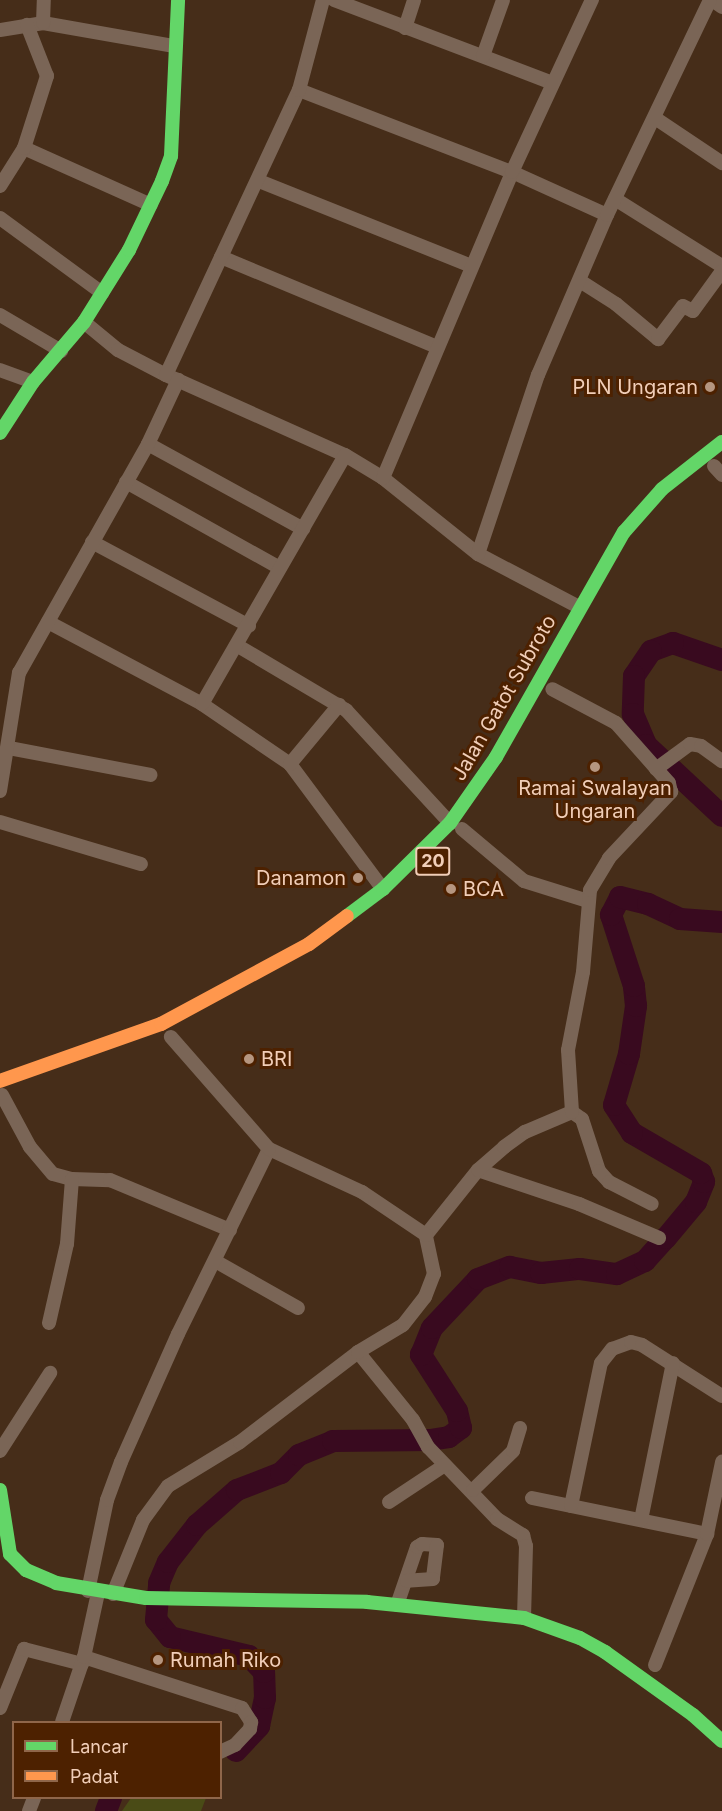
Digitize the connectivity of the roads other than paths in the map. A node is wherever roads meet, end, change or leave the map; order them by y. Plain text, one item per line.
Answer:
1 (44, 0) edge
2 (178, 0) edge
3 (323, 0) edge
4 (334, 0) edge
5 (414, 0) edge
6 (503, 0) edge
7 (592, 0) edge
8 (711, 0) edge
9 (722, 7) edge
10 (42, 23) junction
11 (27, 25) junction
12 (405, 28) junction
13 (0, 30) edge
14 (173, 46) junction
15 (483, 56) junction
16 (553, 83) junction
17 (299, 90) junction
18 (655, 118) junction
19 (24, 148) junction
20 (722, 163) edge
21 (512, 172) junction
22 (259, 181) junction
23 (0, 186) edge
24 (615, 199) junction
25 (151, 205) junction
26 (607, 215) junction
27 (0, 218) edge
28 (221, 257) junction
29 (471, 266) junction
30 (722, 268) edge
31 (580, 281) junction
32 (102, 293) junction
33 (0, 315) edge
34 (84, 322) junction
35 (437, 347) junction
36 (61, 351) junction
37 (0, 370) edge
38 (172, 378) junction
39 (33, 382) junction
40 (0, 433) edge
41 (722, 442) edge
42 (148, 444) junction
43 (345, 455) junction
44 (719, 467) edge
45 (383, 478) junction
46 (126, 482) junction
47 (303, 529) junction
48 (92, 542) junction
49 (478, 554) junction
50 (280, 568) junction
51 (579, 607) junction
52 (48, 622) junction
53 (249, 626) junction
54 (238, 646) junction
55 (552, 688) junction
56 (6, 704) edge
57 (202, 705) junction
58 (339, 705) junction
59 (9, 748) junction
60 (722, 761) edge
61 (290, 764) junction
62 (656, 769) junction
63 (150, 774) dead end
64 (0, 791) edge
65 (0, 822) edge
66 (456, 826) junction
67 (141, 864) dead end
68 (430, 864) dead end
69 (383, 889) junction
70 (588, 901) junction
71 (170, 1037) dead end
72 (31, 1086) dead end
73 (1, 1090) edge
74 (572, 1112) junction
75 (269, 1149) junction
76 (478, 1170) junction
77 (72, 1179) junction
78 (652, 1204) dead end
79 (230, 1230) junction
80 (426, 1235) junction
81 (659, 1238) dead end
82 (217, 1262) junction
83 (298, 1308) dead end
84 (49, 1323) dead end
85 (358, 1352) junction
86 (673, 1363) junction
87 (50, 1373) dead end
88 (722, 1396) edge
89 (520, 1428) dead end
90 (0, 1451) edge
91 (722, 1462) edge
92 (445, 1465) junction
93 (0, 1490) edge
94 (472, 1490) junction
95 (532, 1498) dead end
96 (389, 1502) dead end
97 (571, 1506) junction
98 (641, 1520) junction
99 (707, 1534) junction
100 (407, 1581) dead end
101 (93, 1592) junction
102 (113, 1594) junction
103 (397, 1605) junction
104 (524, 1618) junction
105 (83, 1660) junction
106 (655, 1665) dead end
107 (0, 1708) edge
108 (62, 1721) edge
109 (722, 1741) edge
110 (222, 1751) edge

1 - 10 street
2 - 14 main road
3 - 17 street
4 - 12 street
5 - 12 street
6 - 15 street
7 - 16 street
8 - 9 street
8 - 18 street
10 - 11 street
10 - 14 street
11 - 13 street
11 - 19 street
12 - 15 street
14 - 25 main road
15 - 16 street
16 - 21 street
17 - 21 street
17 - 22 street
18 - 20 street
18 - 24 street
19 - 23 street
19 - 25 street
21 - 26 street
21 - 29 street
22 - 28 street
22 - 29 street
24 - 26 street
24 - 30 street
25 - 32 main road
26 - 31 street
27 - 32 street
28 - 35 street
28 - 38 street
29 - 35 street
30 - 31 street
31 - 49 street
32 - 34 main road
33 - 36 street
34 - 36 main road
34 - 38 street
35 - 45 street
36 - 39 main road
37 - 39 street
38 - 42 street
38 - 43 street
39 - 40 main road
41 - 51 main road, Jalan Gatot Subroto / 20
42 - 46 street
42 - 47 street
43 - 45 street
43 - 47 street
44 - 55 main road, Jalan Gatot Subroto / 20
45 - 49 street
46 - 48 street
46 - 50 street
47 - 50 street
48 - 52 street
48 - 53 street
49 - 51 street
50 - 53 street
51 - 66 main road, Jalan Gatot Subroto / 20
52 - 56 street
52 - 57 street
53 - 54 street
54 - 57 street
54 - 58 street
55 - 62 street
55 - 66 main road, Jalan Gatot Subroto / 20
56 - 59 street
57 - 61 street
58 - 61 street
58 - 66 street
59 - 63 street
59 - 64 street
60 - 62 street
61 - 69 street
62 - 70 street
65 - 67 street
66 - 68 main road, Jalan Gatot Subroto / 20
66 - 69 main road, Jalan Gatot Subroto / 20
66 - 70 street
69 - 73 main road, Jalan Gatot Subroto / 20
70 - 74 street
71 - 75 street
72 - 73 main road
73 - 77 street
74 - 76 street
74 - 78 street
75 - 79 street
75 - 80 street
76 - 80 street
76 - 81 street
77 - 79 street
77 - 84 street
79 - 82 street
80 - 85 street
82 - 83 street
82 - 101 street
85 - 92 street
85 - 102 street
86 - 88 street
86 - 97 street
86 - 98 street
87 - 90 street
89 - 94 street
91 - 99 street
92 - 94 street
92 - 96 street
93 - 101 main road
94 - 104 street
95 - 97 street
97 - 98 street
98 - 99 street
99 - 106 street
100 - 103 street
101 - 102 main road
101 - 105 street
102 - 103 main road
103 - 104 main road
104 - 109 main road
105 - 107 street
105 - 108 street
105 - 110 street

